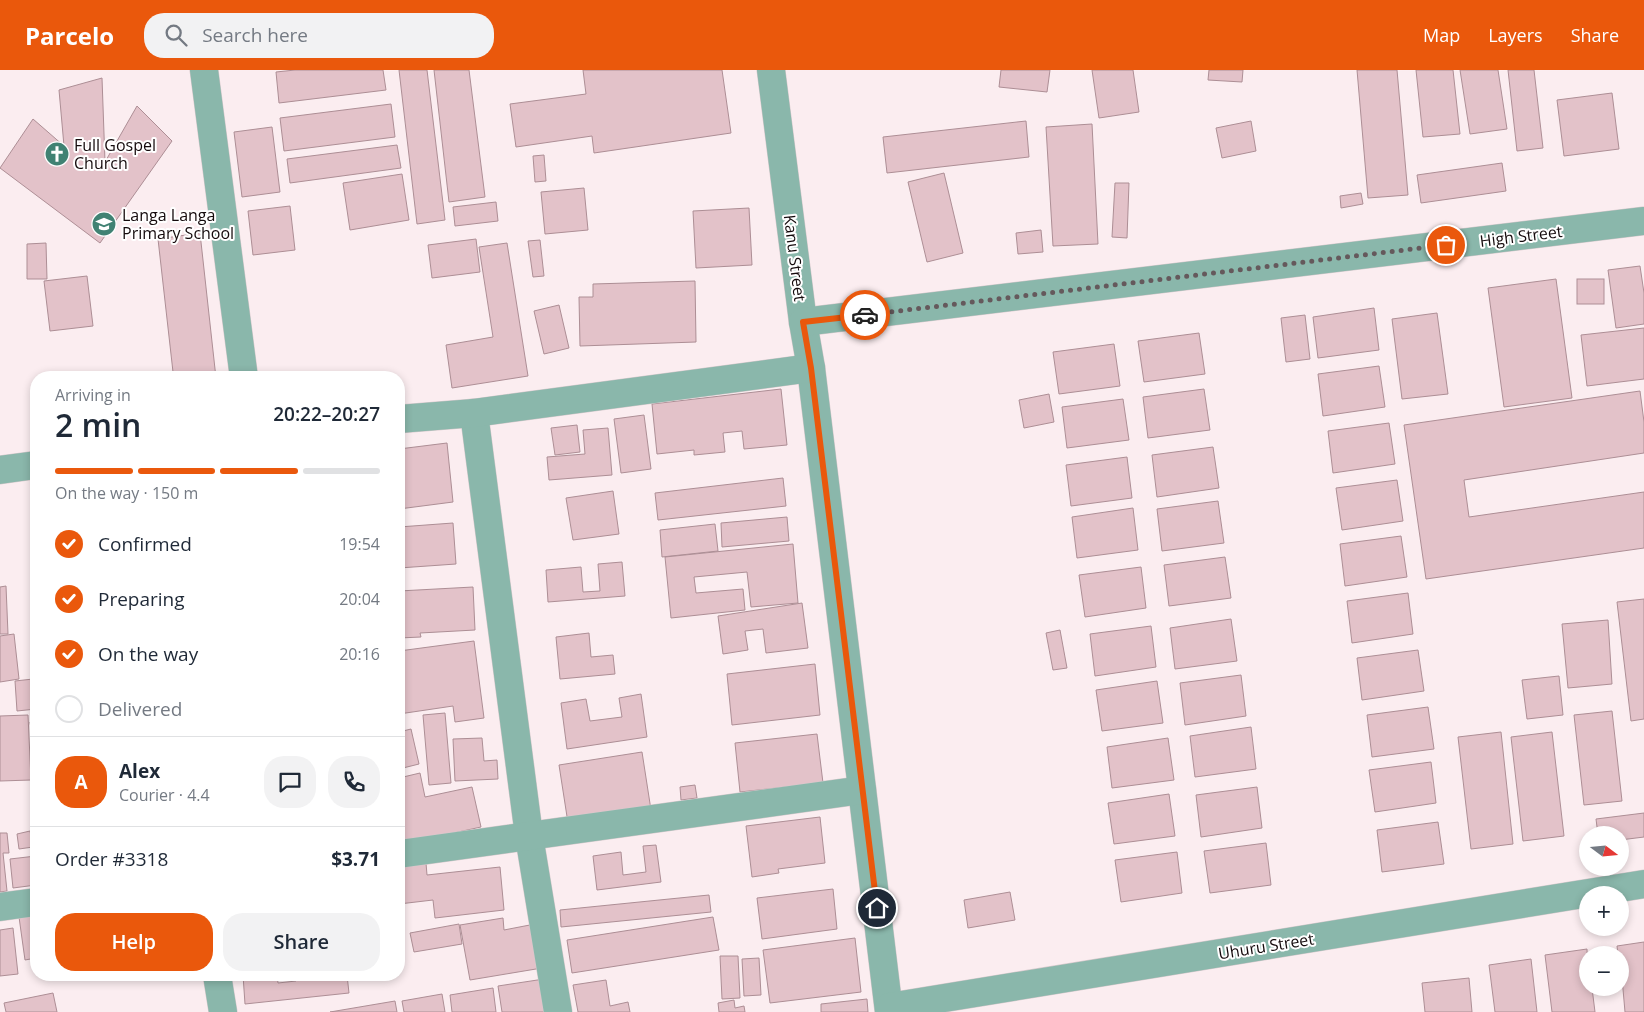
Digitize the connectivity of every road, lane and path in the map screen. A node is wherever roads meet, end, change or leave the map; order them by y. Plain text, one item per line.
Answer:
1 (204, 70) edge
2 (771, 70) edge
3 (1644, 221) edge
4 (803, 322) junction
5 (811, 368) junction
6 (243, 371) edge
7 (474, 413) junction
8 (405, 419) edge
9 (30, 466) edge
10 (0, 470) edge
11 (862, 790) junction
12 (529, 836) junction
13 (405, 853) edge
14 (1644, 884) edge
15 (30, 903) edge
16 (0, 907) edge
17 (218, 981) edge
18 (889, 1010) edge
19 (223, 1012) edge
20 (558, 1012) edge

1 - 6 street
2 - 4 street, Kanu Street
3 - 4 street, High Street
4 - 5 street, Kanu Street
5 - 7 street
5 - 11 street, Kanu Street
7 - 8 street
7 - 12 street
9 - 10 street
11 - 12 street
11 - 18 street, Kanu Street
12 - 13 street
12 - 20 street
14 - 18 street, Uhuru Street
15 - 16 street
17 - 19 street

